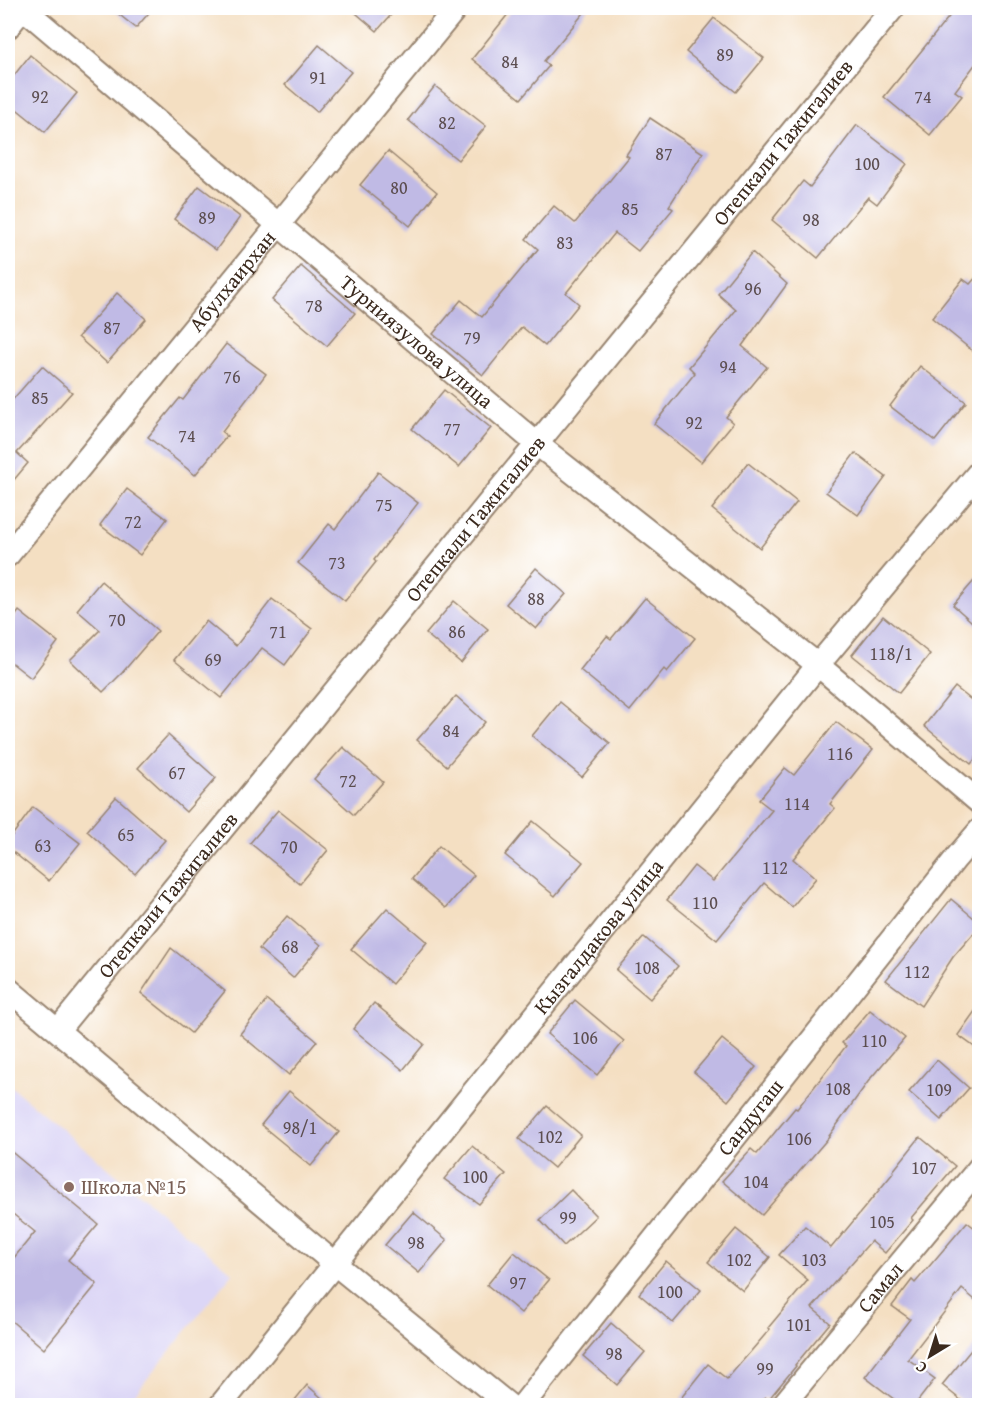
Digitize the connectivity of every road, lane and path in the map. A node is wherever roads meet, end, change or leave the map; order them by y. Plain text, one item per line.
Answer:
1 (23, 8) edge
2 (456, 8) edge
3 (894, 8) edge
4 (8, 27) edge
5 (279, 223) junction
6 (537, 444) junction
7 (980, 471) edge
8 (8, 555) edge
9 (818, 665) junction
10 (980, 803) edge
11 (980, 830) edge
12 (8, 989) edge
13 (58, 1030) junction
14 (980, 1167) edge
15 (335, 1264) junction
16 (220, 1406) edge
17 (510, 1406) edge
18 (522, 1406) edge
19 (782, 1406) edge

1 - 4 street
1 - 5 street, Турниязулова улица
2 - 5 street, Абулхаирхан
3 - 6 street, Отепкали Тажигалиев
5 - 6 street, Турниязулова улица
5 - 8 street, Абулхаирхан
6 - 9 street, Турниязулова улица
6 - 13 street, Отепкали Тажигалиев
7 - 9 street, Кызгалдакова улица
9 - 10 street, Турниязулова улица
9 - 15 street, Кызгалдакова улица
11 - 18 street, Сандугаш
12 - 13 street
13 - 15 street
14 - 19 street, Самал
15 - 16 street, Кызгалдакова улица
15 - 17 street

